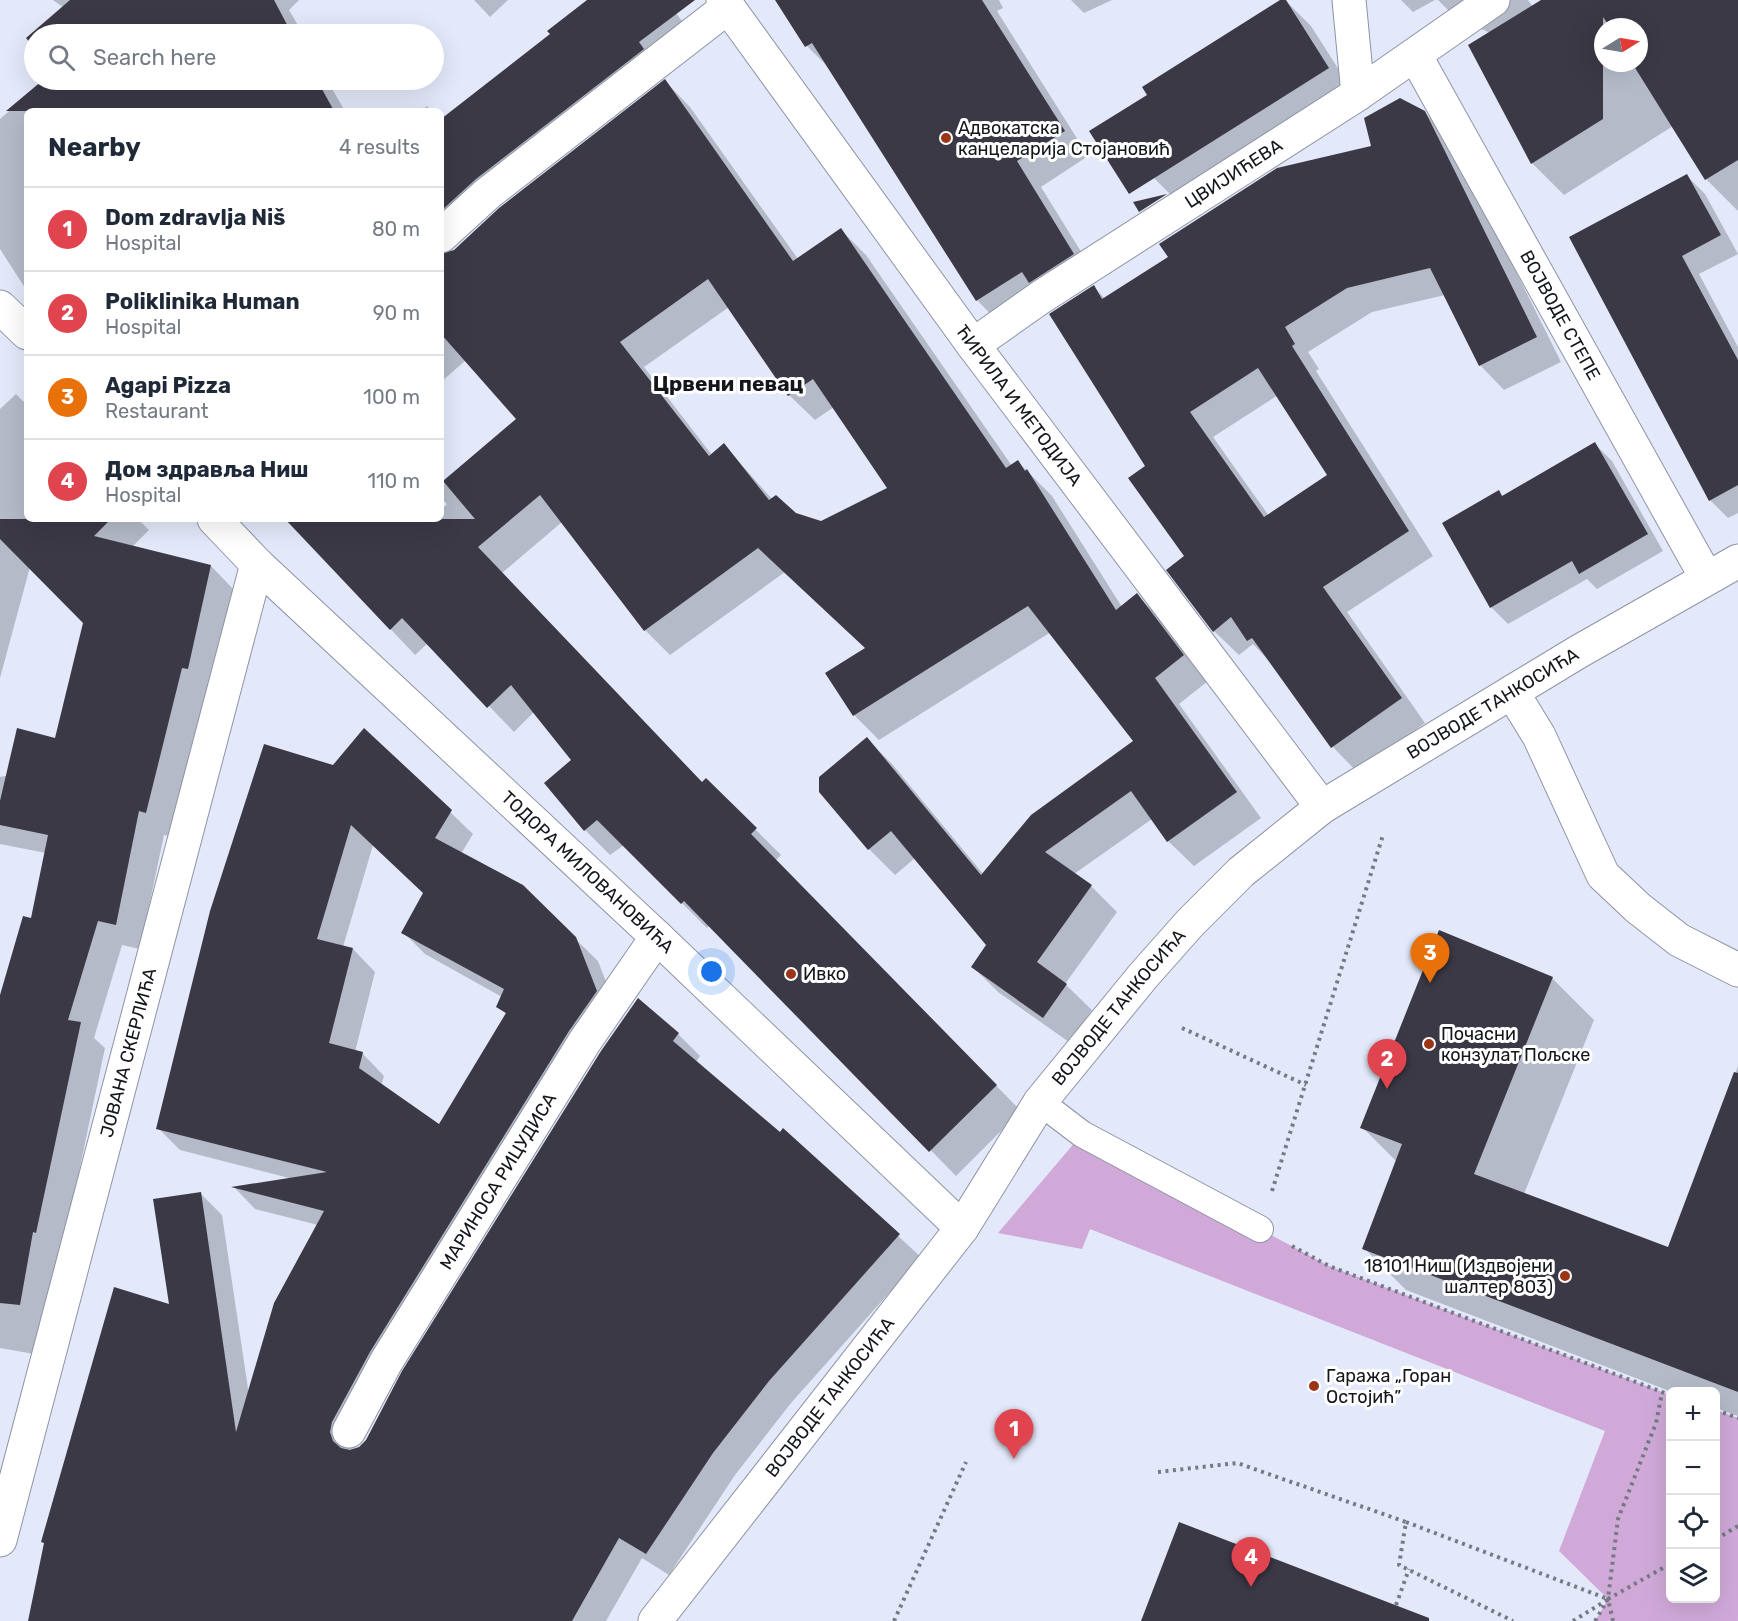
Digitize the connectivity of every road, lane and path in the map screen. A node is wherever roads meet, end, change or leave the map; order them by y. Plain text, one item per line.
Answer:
1 (1349, 0) edge
2 (1493, 0) edge
3 (726, 3) edge
4 (1415, 55) junction
5 (1358, 94) junction
6 (444, 233) edge
7 (0, 307) edge
8 (24, 330) edge
9 (973, 345) junction
10 (217, 522) edge
11 (1738, 561) edge
12 (257, 564) junction
13 (1706, 578) junction
14 (1512, 692) junction
15 (1322, 807) junction
16 (1383, 836) dead end
17 (657, 937) junction
18 (1738, 970) edge
19 (1182, 1028) dead end
20 (1306, 1085) junction
21 (1040, 1102) junction
22 (962, 1228) junction
23 (1260, 1229) junction
24 (1662, 1393) junction
25 (1666, 1394) edge
26 (1720, 1411) edge
27 (1738, 1418) edge
28 (349, 1431) dead end
29 (966, 1462) dead end
30 (1158, 1472) dead end
31 (1406, 1522) junction
32 (1738, 1526) edge
33 (1720, 1537) edge
34 (0, 1540) edge
35 (1666, 1567) edge
36 (1409, 1569) junction
37 (1608, 1599) junction
38 (1395, 1605) dead end
39 (655, 1621) edge
40 (894, 1621) edge
41 (1513, 1621) edge
42 (1573, 1621) edge
43 (1595, 1621) edge
44 (1613, 1621) edge

1 - 5 street
2 - 4 street, ЦВИЈИЋЕВА
3 - 6 street
3 - 9 street, ЋИРИЛА И МЕТОДИЈА
4 - 5 street, ЦВИЈИЋЕВА
4 - 13 street, ВОЈВОДЕ СТЕПЕ
5 - 9 street, ЦВИЈИЋЕВА
7 - 8 street
9 - 15 street, ЋИРИЛА И МЕТОДИЈА
10 - 12 street, ТОДОРА МИЛОВАНОВИЋА
11 - 13 street, ВОЈВОДЕ ТАНКОСИЋА
12 - 17 street, ТОДОРА МИЛОВАНОВИЋА
12 - 34 street, ЈОВАНА СКЕРЛИЋА
13 - 14 street, ВОЈВОДЕ ТАНКОСИЋА
14 - 15 street, ВОЈВОДЕ ТАНКОСИЋА
14 - 18 street
15 - 21 street, ВОЈВОДЕ ТАНКОСИЋА
16 - 20 path
17 - 22 street, ТОДОРА МИЛОВАНОВИЋА
17 - 28 street, МАРИНОСА РИЦУДИСА
19 - 20 path
20 - 23 path
21 - 22 street, ВОЈВОДЕ ТАНКОСИЋА
21 - 23 lane
22 - 39 street, ВОЈВОДЕ ТАНКОСИЋА
23 - 24 path
24 - 25 path
24 - 37 path
26 - 27 path
29 - 40 path
30 - 31 path
31 - 36 path
31 - 37 path
32 - 33 path
35 - 37 path
36 - 38 path
36 - 41 path
37 - 42 path
37 - 43 path
37 - 44 path

